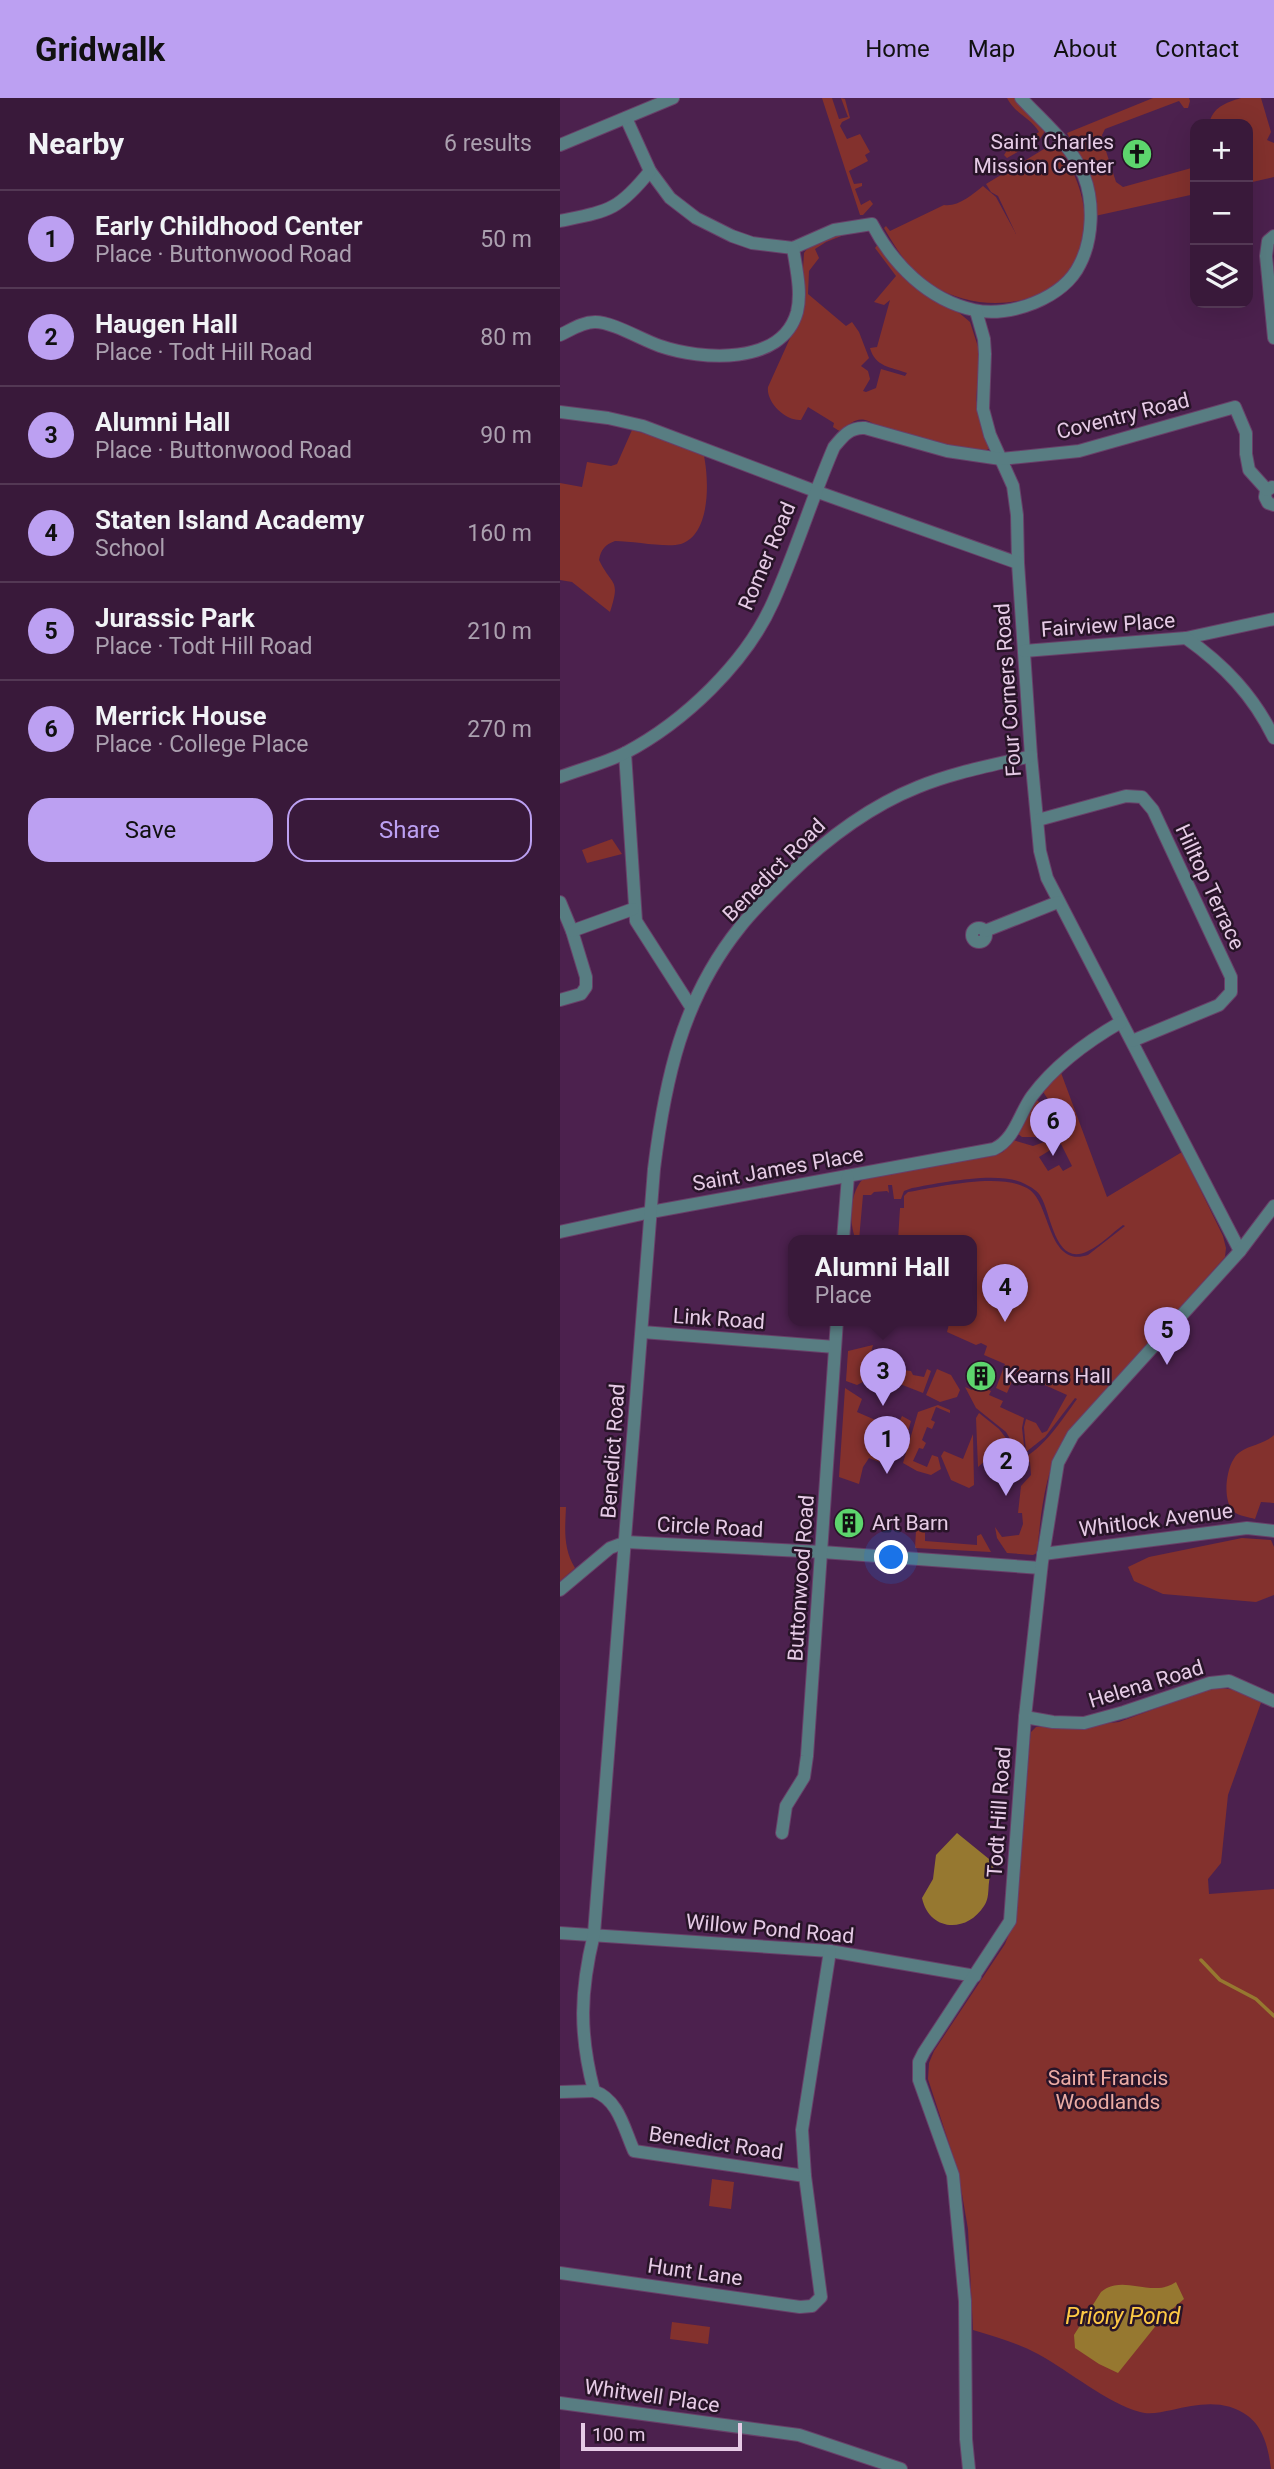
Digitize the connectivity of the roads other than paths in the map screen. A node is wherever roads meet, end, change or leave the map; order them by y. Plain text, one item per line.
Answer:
1 (673, 98) edge
2 (1021, 98) edge
3 (626, 118) junction
4 (560, 145) edge
5 (650, 171) junction
6 (560, 221) edge
7 (1274, 236) edge
8 (793, 248) junction
9 (976, 311) junction
10 (560, 335) edge
11 (1274, 338) edge
12 (560, 412) edge
13 (856, 428) joint
14 (1001, 459) junction
15 (1270, 488) edge
16 (815, 491) junction
17 (1274, 505) edge
18 (1018, 563) junction
19 (1274, 619) edge
20 (1186, 638) junction
21 (1024, 651) junction
22 (1274, 738) edge
23 (625, 753) junction
24 (1031, 756) junction
25 (560, 777) edge
26 (1038, 820) junction
27 (560, 902) edge
28 (1058, 902) junction
29 (633, 909) junction
30 (572, 931) junction
31 (985, 931) dead end
32 (560, 999) edge
33 (691, 1007) junction
34 (1121, 1022) junction
35 (1132, 1041) junction
36 (848, 1177) junction
37 (1274, 1206) edge
38 (651, 1212) junction
39 (560, 1232) edge
40 (843, 1235) edge
41 (1240, 1251) junction
42 (837, 1326) edge
43 (642, 1332) junction
44 (835, 1347) junction
45 (1274, 1531) edge
46 (626, 1542) junction
47 (822, 1552) junction
48 (1043, 1554) junction
49 (1041, 1568) junction
50 (560, 1590) edge
51 (1274, 1701) edge
52 (1025, 1717) junction
53 (782, 1833) dead end
54 (560, 1933) edge
55 (594, 1934) junction
56 (830, 1951) junction
57 (975, 1976) junction
58 (594, 2091) junction
59 (560, 2092) edge
60 (805, 2176) junction
61 (560, 2273) edge
62 (560, 2403) edge
63 (901, 2469) edge
64 (969, 2469) edge

1 - 3 street
2 - 9 street
3 - 4 street
3 - 5 street
5 - 6 street
5 - 8 street
7 - 11 street
8 - 9 street
8 - 10 street
9 - 14 street, Four Corners Road
12 - 16 street
13 - 14 street, Coventry Road
13 - 16 street, Romer Road
14 - 15 street, Coventry Road
14 - 18 street, Four Corners Road
15 - 17 street
16 - 18 street
16 - 23 street, Romer Road
18 - 21 street, Four Corners Road
19 - 20 street
20 - 21 street, Fairview Place
20 - 22 street, Fairview Place
21 - 24 street, Four Corners Road
23 - 25 street, Romer Road
23 - 29 street
24 - 26 street, Four Corners Road
24 - 33 street, Benedict Road
26 - 28 street, Four Corners Road
26 - 35 street, Hilltop Terrace
27 - 30 street
28 - 31 street
28 - 34 street, Four Corners Road
29 - 30 street
29 - 33 street
30 - 32 street
33 - 38 street, Benedict Road
34 - 35 street, Four Corners Road
34 - 36 street, Saint James Place
35 - 41 street, Four Corners Road
36 - 38 street, Saint James Place
36 - 40 street
37 - 41 street, Todt Hill Road
38 - 39 street, Saint James Place
38 - 43 street, Benedict Road
41 - 48 street, Todt Hill Road
42 - 44 street, Buttonwood Road
43 - 44 street, Link Road
43 - 46 street, Benedict Road
44 - 47 street, Buttonwood Road
45 - 48 street, Whitlock Avenue
46 - 47 street, Circle Road
46 - 50 street, Circle Road
46 - 55 street, Benedict Road
47 - 49 street, Circle Road
47 - 53 street, Buttonwood Road
48 - 49 street, Todt Hill Road
49 - 52 street, Todt Hill Road
51 - 52 street, Helena Road
52 - 57 street, Todt Hill Road
54 - 55 street, Willow Pond Road
55 - 56 street, Willow Pond Road
55 - 58 street, Benedict Road
56 - 57 street, Willow Pond Road
56 - 60 street
57 - 64 street, Todt Hill Road
58 - 59 street
58 - 60 street, Benedict Road
60 - 61 street, Hunt Lane
62 - 63 street, Whitwell Place

